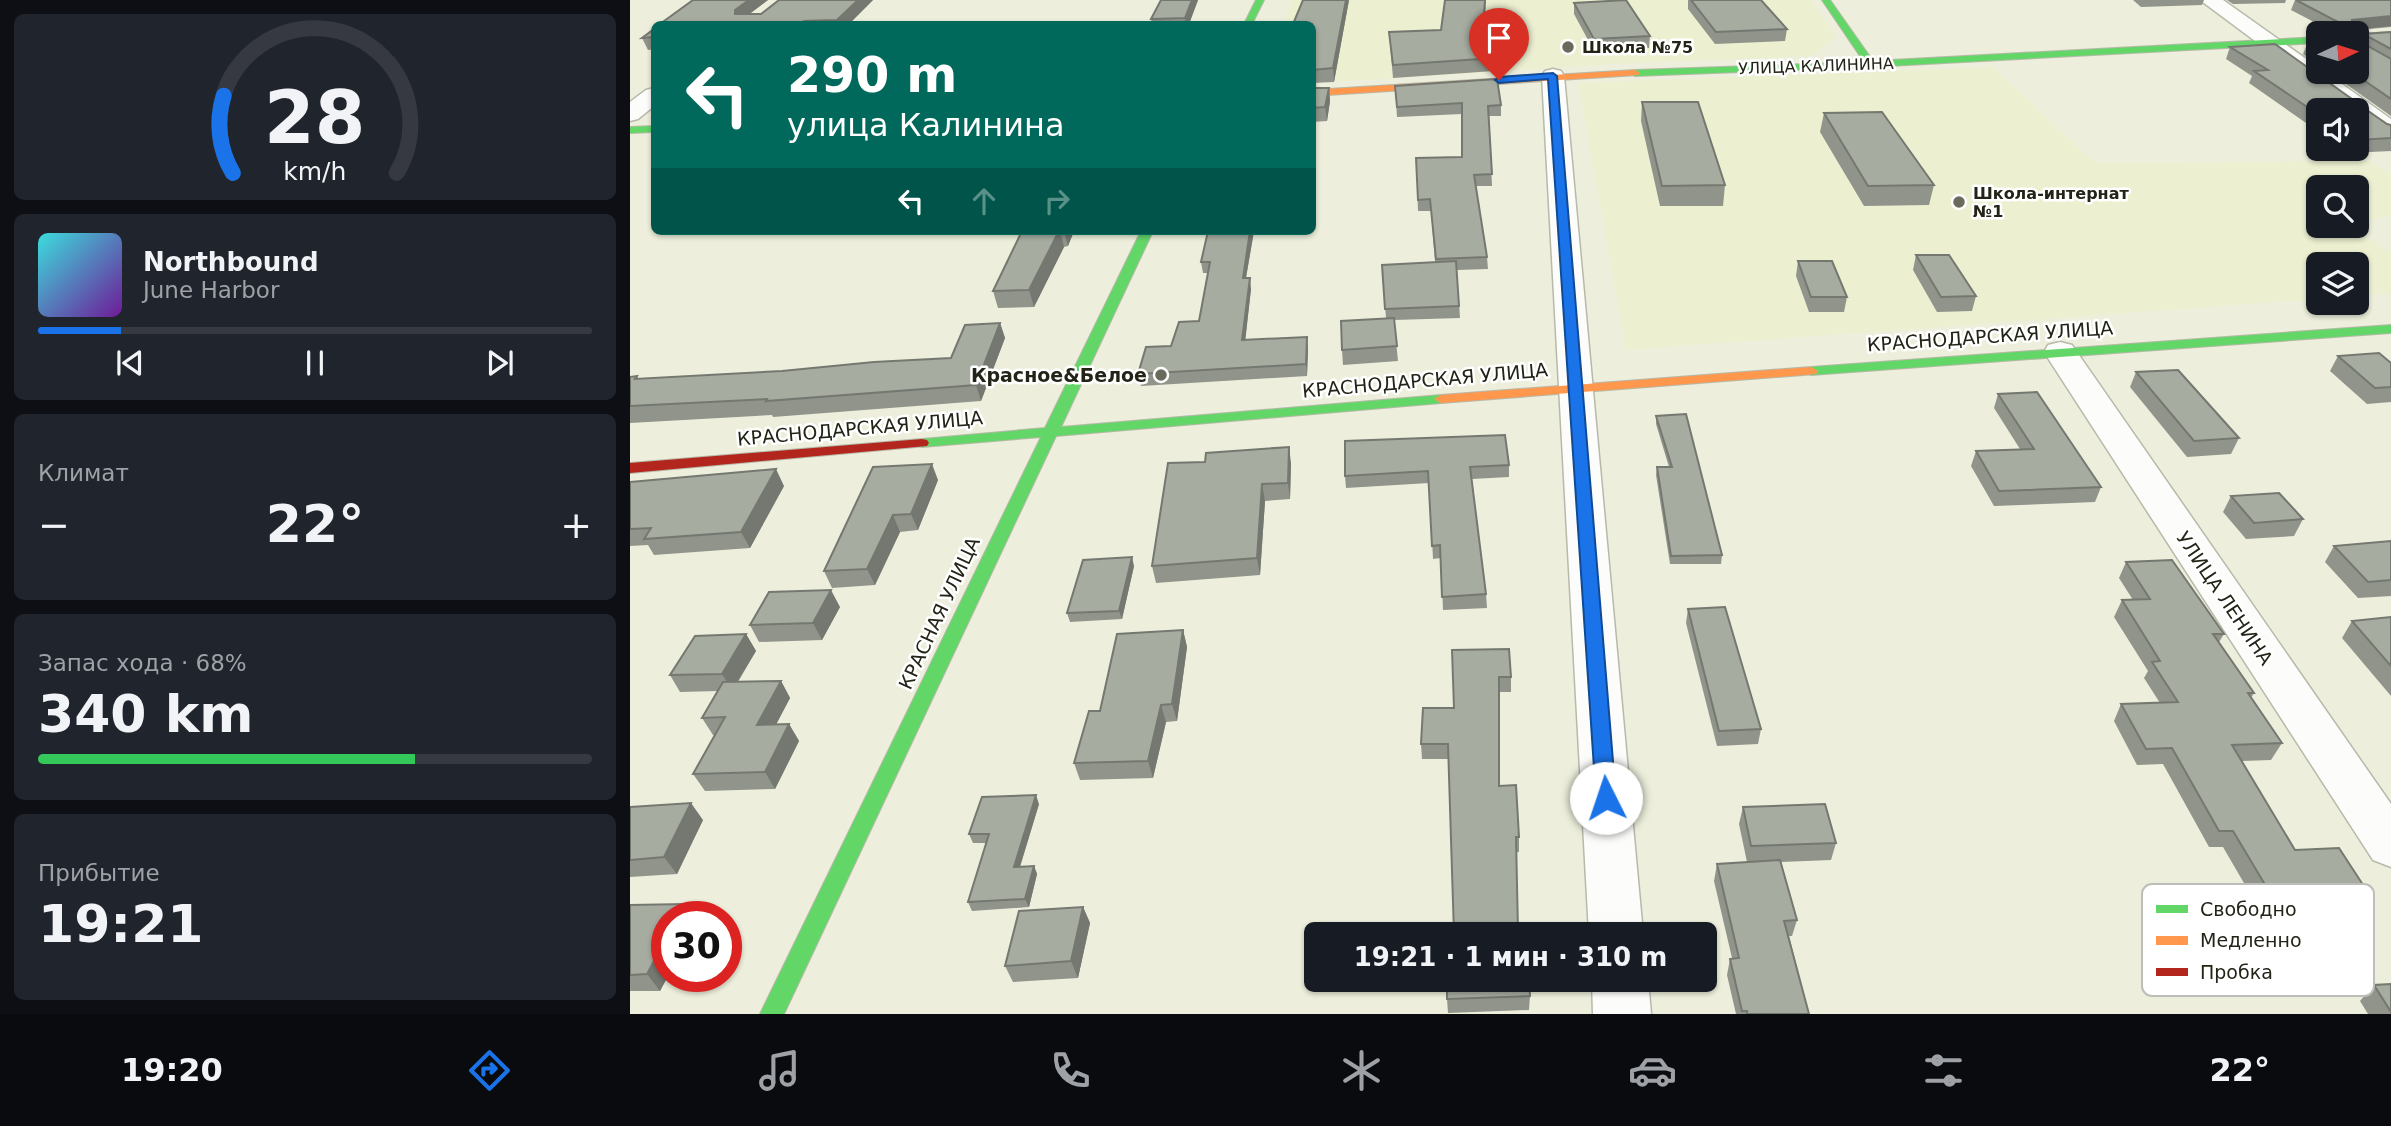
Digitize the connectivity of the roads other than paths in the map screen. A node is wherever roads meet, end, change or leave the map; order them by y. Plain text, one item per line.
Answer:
1 (1260, 0) edge
2 (1826, 0) edge
3 (2210, 0) edge
4 (1250, 21) edge
5 (2391, 35) edge
6 (2370, 36) edge
7 (2306, 41) edge
8 (2272, 43) junction
9 (1870, 64) junction
10 (1553, 76) junction
11 (1316, 93) edge
12 (651, 97) edge
13 (630, 114) edge
14 (651, 129) edge
15 (630, 130) edge
16 (2391, 130) edge
17 (1145, 235) edge
18 (2391, 329) edge
19 (2060, 352) junction
20 (1576, 388) junction
21 (1048, 434) junction
22 (630, 468) edge
23 (2391, 845) edge
24 (1615, 922) edge
25 (1620, 992) edge
26 (772, 1014) edge
27 (1622, 1014) edge

1 - 4 street
2 - 9 street
3 - 8 street
5 - 6 street
7 - 8 street, УЛИЦА КАЛИНИНА
8 - 9 street, УЛИЦА КАЛИНИНА
8 - 16 street
9 - 10 street, УЛИЦА КАЛИНИНА
10 - 11 street, УЛИЦА КАЛИНИНА
10 - 20 street
12 - 13 street
14 - 15 street
17 - 21 street, КРАСНАЯ УЛИЦА
18 - 19 street, КРАСНОДАРСКАЯ УЛИЦА
19 - 20 street, КРАСНОДАРСКАЯ УЛИЦА
19 - 23 street, УЛИЦА ЛЕНИНА
20 - 21 street, КРАСНОДАРСКАЯ УЛИЦА
20 - 24 street
21 - 22 street, КРАСНОДАРСКАЯ УЛИЦА
21 - 26 street, КРАСНАЯ УЛИЦА
25 - 27 street

